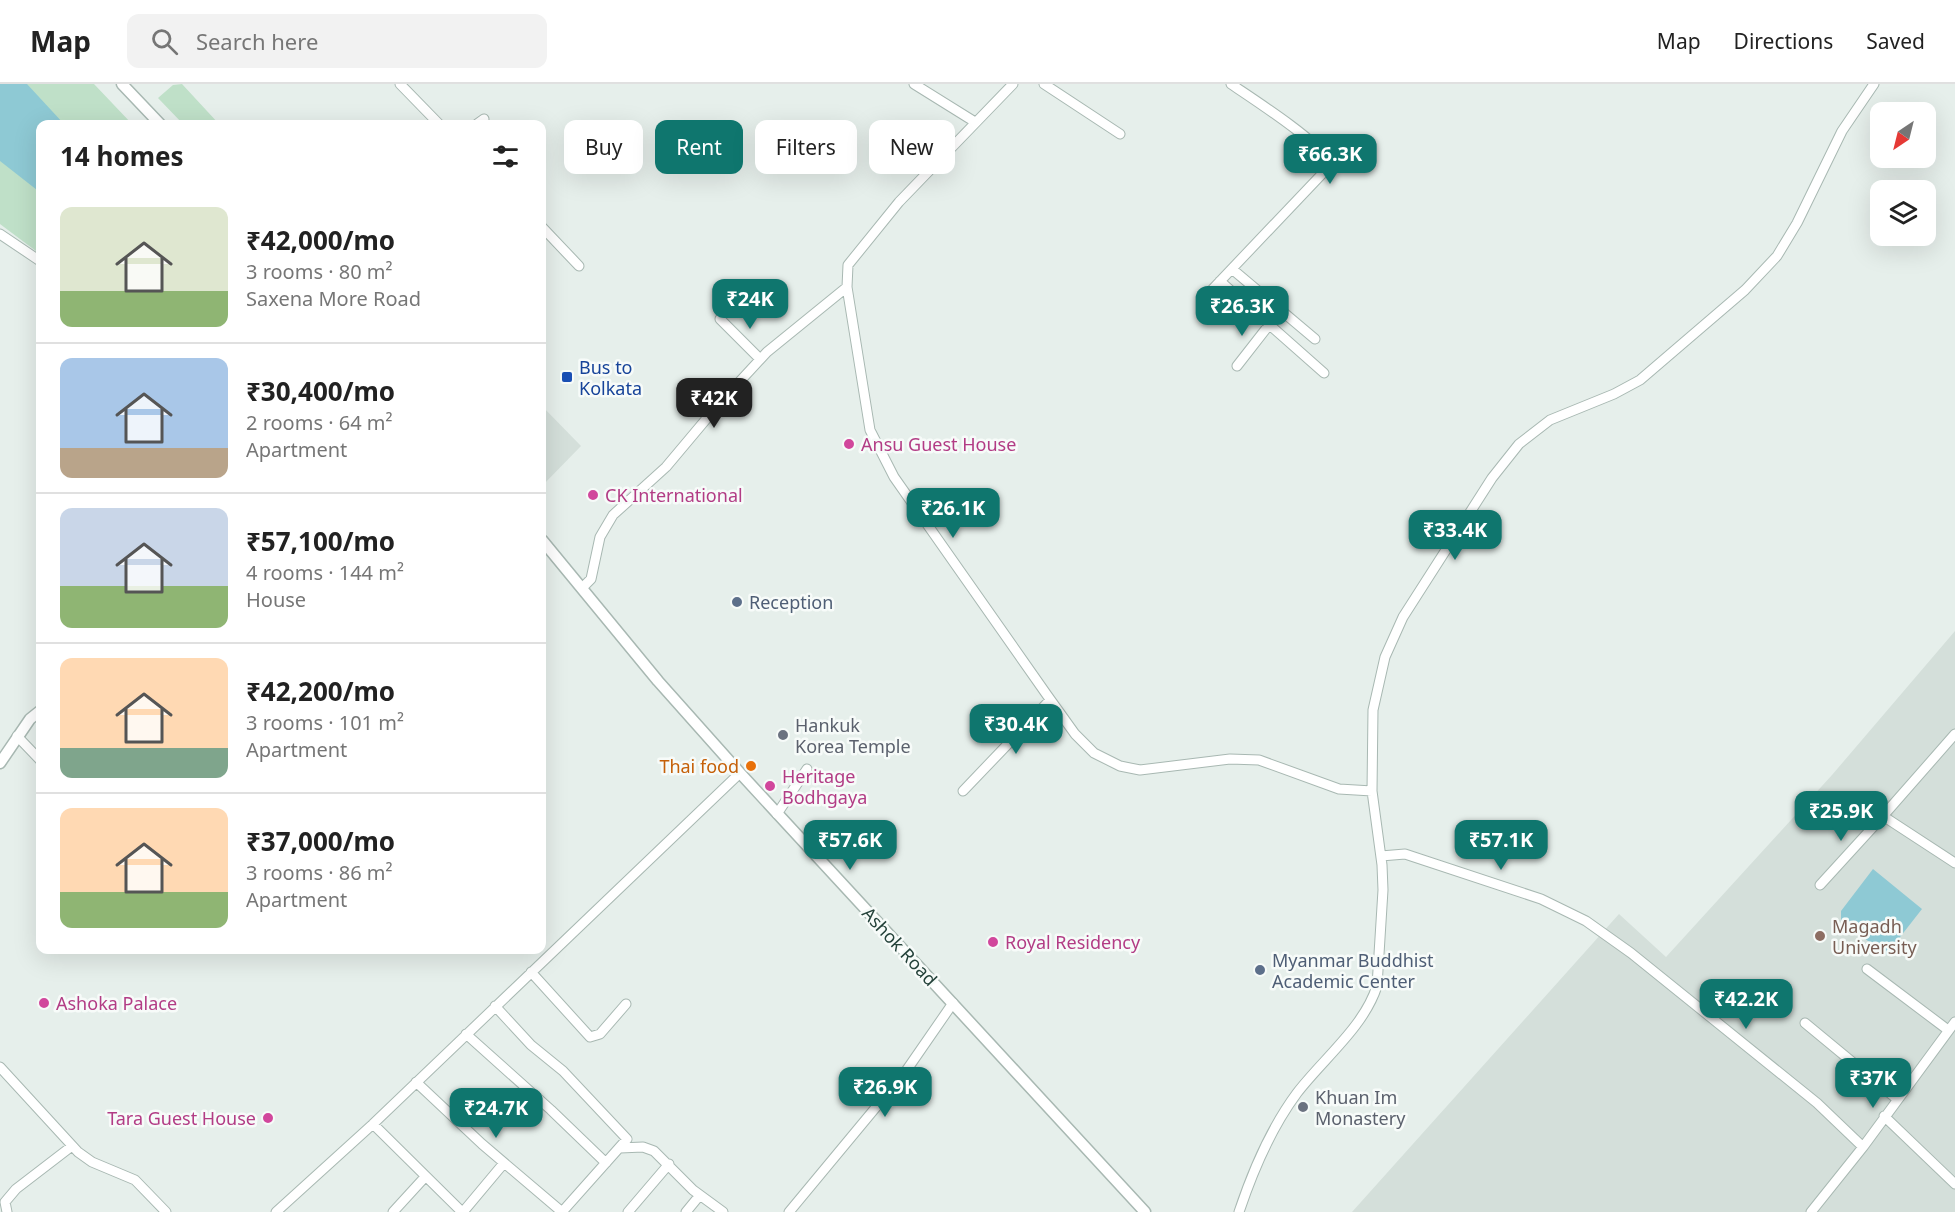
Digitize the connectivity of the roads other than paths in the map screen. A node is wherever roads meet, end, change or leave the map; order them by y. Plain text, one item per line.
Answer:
1 (122, 84) edge
2 (400, 84) edge
3 (914, 84) edge
4 (1012, 84) edge
5 (1044, 84) edge
6 (1231, 84) edge
7 (1874, 84) edge
8 (156, 120) edge
9 (435, 120) edge
10 (975, 122) junction
11 (1120, 134) dead end
12 (546, 231) edge
13 (0, 234) edge
14 (36, 258) edge
15 (579, 266) dead end
16 (1232, 269) junction
17 (1220, 281) junction
18 (847, 287) junction
19 (1206, 296) dead end
20 (720, 319) dead end
21 (1269, 325) junction
22 (1315, 339) dead end
23 (760, 359) junction
24 (1237, 366) dead end
25 (1324, 373) dead end
26 (546, 545) edge
27 (582, 588) junction
28 (1050, 700) junction
29 (36, 714) edge
30 (1955, 734) edge
31 (17, 736) junction
32 (36, 756) edge
33 (0, 763) edge
34 (807, 769) dead end
35 (740, 773) junction
36 (963, 791) dead end
37 (1372, 791) junction
38 (777, 814) junction
39 (1882, 816) junction
40 (1381, 856) junction
41 (1955, 863) edge
42 (1820, 885) dead end
43 (1867, 969) dead end
44 (531, 972) junction
45 (953, 1003) junction
46 (626, 1004) dead end
47 (495, 1006) junction
48 (1955, 1022) edge
49 (1805, 1023) dead end
50 (1948, 1030) junction
51 (466, 1034) junction
52 (0, 1067) edge
53 (417, 1082) junction
54 (1897, 1099) junction
55 (1884, 1116) junction
56 (373, 1124) junction
57 (72, 1146) junction
58 (1863, 1147) junction
59 (620, 1148) junction
60 (504, 1163) junction
61 (606, 1163) junction
62 (669, 1164) junction
63 (425, 1177) junction
64 (1955, 1184) edge
65 (700, 1196) junction
66 (7, 1212) edge
67 (166, 1212) edge
68 (276, 1212) edge
69 (393, 1212) edge
70 (463, 1212) edge
71 (628, 1212) edge
72 (686, 1212) edge
73 (723, 1212) edge
74 (789, 1212) edge
75 (1145, 1212) edge
76 (1239, 1212) edge
77 (1811, 1212) edge

1 - 8 street
2 - 9 street
3 - 10 street
4 - 10 street
5 - 11 street
6 - 16 street
7 - 37 street
10 - 18 street
12 - 15 street
13 - 14 street
16 - 17 street
16 - 22 street
17 - 19 street
17 - 21 street
18 - 23 street
18 - 28 street
20 - 23 street
21 - 24 street
21 - 25 street
23 - 27 street
26 - 27 street, Ashok Road
27 - 35 street, Ashok Road
28 - 36 street
28 - 37 street
29 - 31 street
30 - 39 street
31 - 32 street
31 - 33 street
34 - 38 street
35 - 38 street, Ashok Road
35 - 44 street
37 - 40 street
38 - 45 street, Ashok Road
39 - 41 street
39 - 42 street
40 - 58 street
40 - 76 street
43 - 50 street
44 - 46 street
44 - 47 street
45 - 74 street
45 - 75 street, Ashok Road
47 - 51 street
47 - 59 street
48 - 50 street
49 - 54 street
50 - 54 street
51 - 53 street
51 - 61 street
52 - 57 street
53 - 56 street
53 - 60 street
54 - 55 street
55 - 58 street
55 - 64 street
56 - 63 street
56 - 68 street
57 - 66 street
57 - 67 street
58 - 77 street
59 - 61 street
59 - 62 street
60 - 61 street
60 - 70 street
62 - 65 street
62 - 71 street
63 - 69 street
63 - 70 street
65 - 72 street
65 - 73 street

